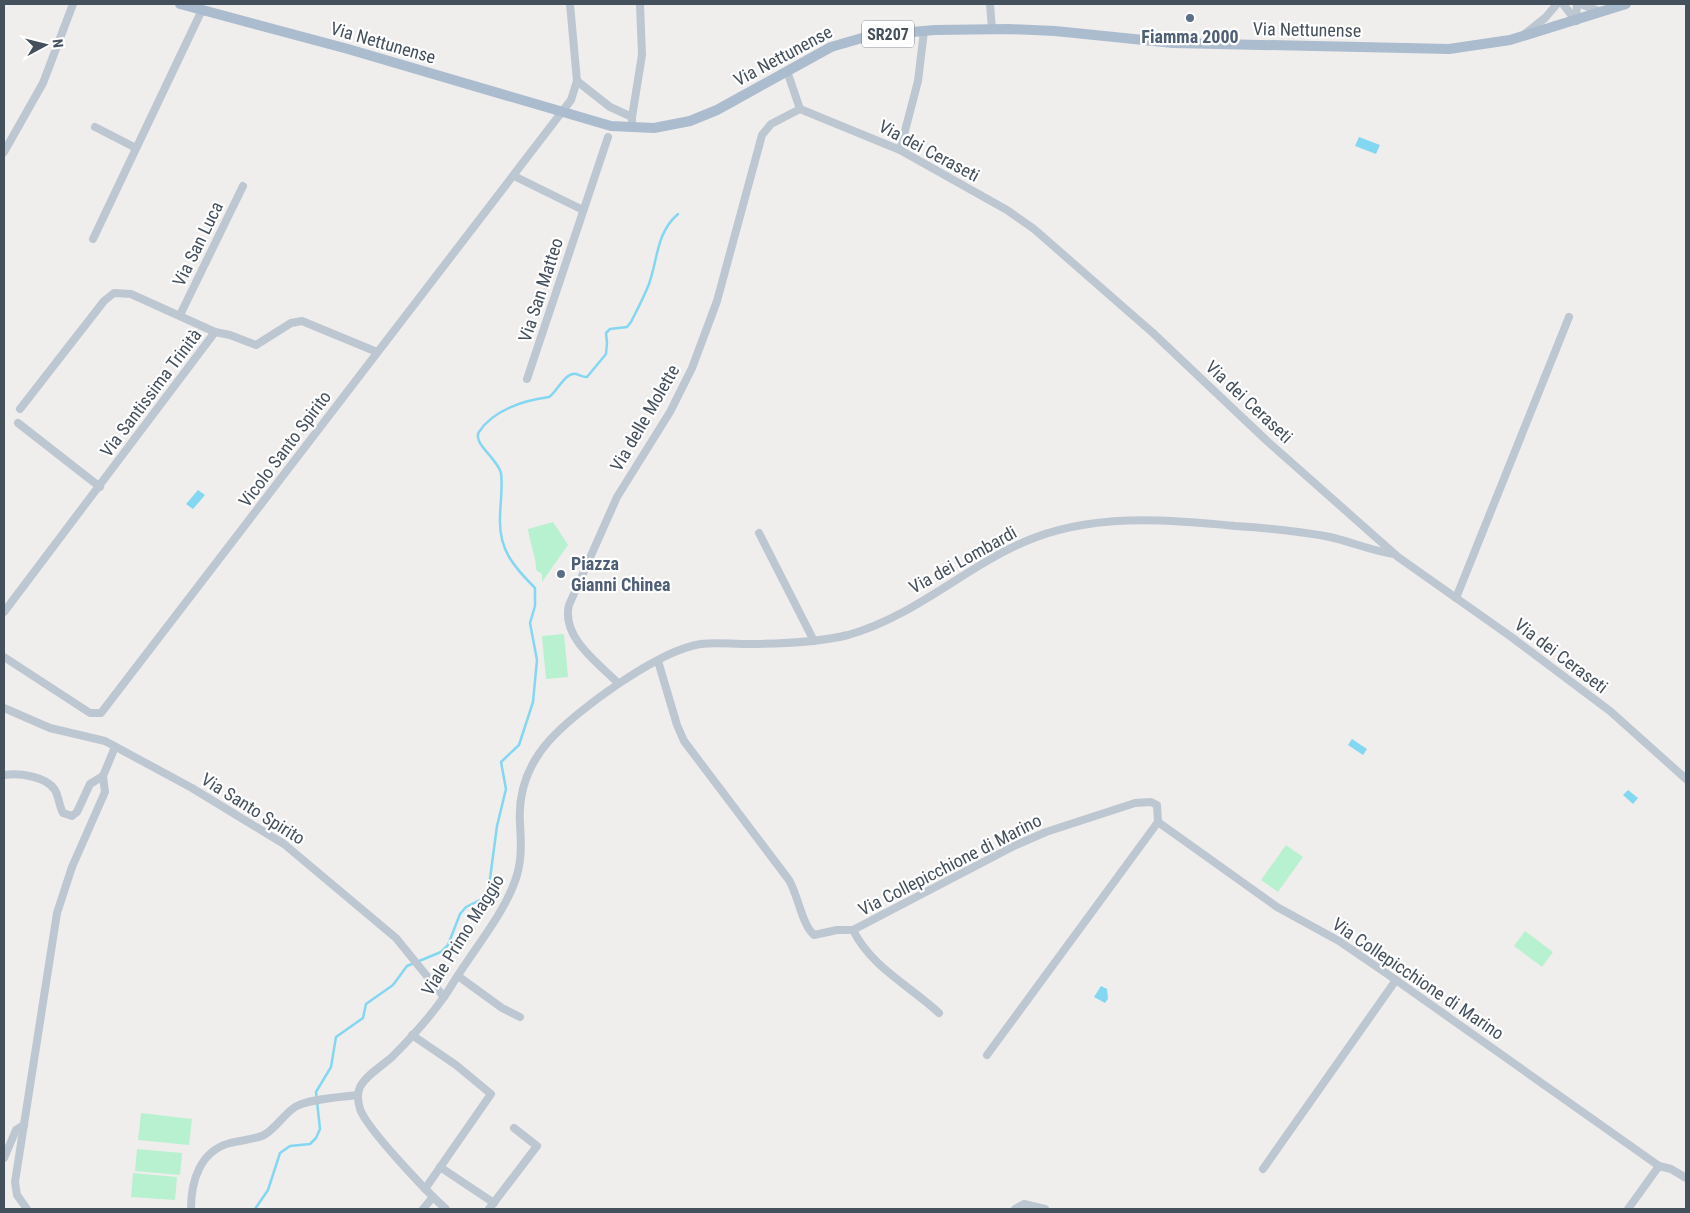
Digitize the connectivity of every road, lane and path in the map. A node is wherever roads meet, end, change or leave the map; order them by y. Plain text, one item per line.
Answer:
1 (73, 4) edge
2 (180, 4) edge
3 (570, 4) edge
4 (640, 4) edge
5 (990, 4) edge
6 (1557, 4) edge
7 (1563, 4) edge
8 (1579, 4) edge
9 (1626, 4) edge
10 (202, 10) junction
11 (1602, 12) junction
12 (1576, 21) junction
13 (992, 29) junction
14 (924, 31) junction
15 (1521, 37) junction
16 (787, 71) junction
17 (577, 81) junction
18 (800, 109) junction
19 (562, 111) junction
20 (632, 117) junction
21 (95, 127) dead end
22 (632, 128) junction
23 (608, 137) dead end
24 (136, 148) junction
25 (900, 150) junction
26 (4, 152) edge
27 (514, 176) junction
28 (243, 186) dead end
29 (584, 210) junction
30 (93, 239) dead end
31 (180, 315) junction
32 (1569, 316) dead end
33 (216, 332) junction
34 (378, 352) junction
35 (527, 379) dead end
36 (20, 409) dead end
37 (18, 423) dead end
38 (100, 487) junction
39 (759, 533) dead end
40 (1394, 554) junction
41 (1456, 598) junction
42 (4, 612) edge
43 (814, 641) junction
44 (4, 657) edge
45 (658, 661) junction
46 (618, 684) junction
47 (4, 708) edge
48 (115, 747) junction
49 (4, 776) edge
50 (103, 776) junction
51 (1686, 779) edge
52 (1158, 822) junction
53 (853, 930) junction
54 (458, 976) junction
55 (1396, 980) junction
56 (444, 997) junction
57 (939, 1013) dead end
58 (520, 1017) dead end
59 (412, 1034) junction
60 (987, 1055) dead end
61 (358, 1095) junction
62 (24, 1125) junction
63 (514, 1128) dead end
64 (4, 1158) edge
65 (1659, 1166) junction
66 (440, 1167) junction
67 (1263, 1169) dead end
68 (1686, 1178) edge
69 (425, 1188) junction
70 (432, 1197) junction
71 (492, 1206) edge
72 (28, 1209) edge
73 (191, 1209) edge
74 (423, 1209) edge
75 (446, 1209) edge
76 (1015, 1209) edge
77 (1045, 1209) edge
78 (1628, 1209) edge

1 - 26 street
2 - 10 main road, Via Nettunense / SR207
3 - 17 street
4 - 20 street
5 - 13 street
6 - 15 street
7 - 12 street
8 - 11 street
8 - 12 street
9 - 11 main road, Via Nettunense / SR207
10 - 19 main road, Via Nettunense / SR207
10 - 24 street
11 - 12 main road, Via Nettunense / SR207
12 - 15 main road, Via Nettunense / SR207
13 - 14 main road, Via Nettunense / SR207
13 - 15 main road, Via Nettunense / SR207
14 - 16 main road, Via Nettunense / SR207
14 - 25 street
16 - 18 street
16 - 22 main road, Via Nettunense / SR207
17 - 19 street, Vicolo Santo Spirito
17 - 20 street
18 - 25 street, Via dei Ceraseti
18 - 46 street, Via delle Molette
19 - 22 main road, Via Nettunense / SR207
19 - 27 street, Vicolo Santo Spirito
20 - 22 street
21 - 24 street
23 - 29 street, Via San Matteo
24 - 30 street
25 - 40 street, Via dei Ceraseti
27 - 29 street
27 - 34 street, Vicolo Santo Spirito
28 - 31 street, Via San Luca
29 - 35 street, Via San Matteo
31 - 33 street
31 - 36 street
32 - 41 street
33 - 34 street, Via Santissima Trinità
33 - 38 street, Via Santissima Trinità
34 - 44 street, Vicolo Santo Spirito
37 - 38 street
38 - 42 street, Via Santissima Trinità
39 - 43 street
40 - 41 street, Via dei Ceraseti
40 - 43 street, Via dei Lombardi
41 - 51 street, Via dei Ceraseti
43 - 45 street, Via dei Lombardi
45 - 46 street, Via dei Lombardi
45 - 53 street, Via Collepicchione di Marino
46 - 54 street, Viale Primo Maggio
47 - 48 street, Via Santo Spirito
48 - 50 street
48 - 56 street, Via Santo Spirito
49 - 50 street
50 - 62 street
52 - 53 street, Via Collepicchione di Marino
52 - 55 street, Via Collepicchione di Marino
52 - 60 street
53 - 57 street
54 - 56 street, Viale Primo Maggio
54 - 58 street
55 - 65 street, Via Collepicchione di Marino
55 - 67 street
56 - 59 street, Viale Primo Maggio
59 - 61 street, Viale Primo Maggio
59 - 66 street
61 - 69 street
61 - 73 street
62 - 64 street
62 - 72 street
63 - 71 street
65 - 68 street, Via Collepicchione di Marino
65 - 78 street
66 - 69 street
66 - 71 street
69 - 70 street
70 - 74 street
70 - 75 street
76 - 77 street

